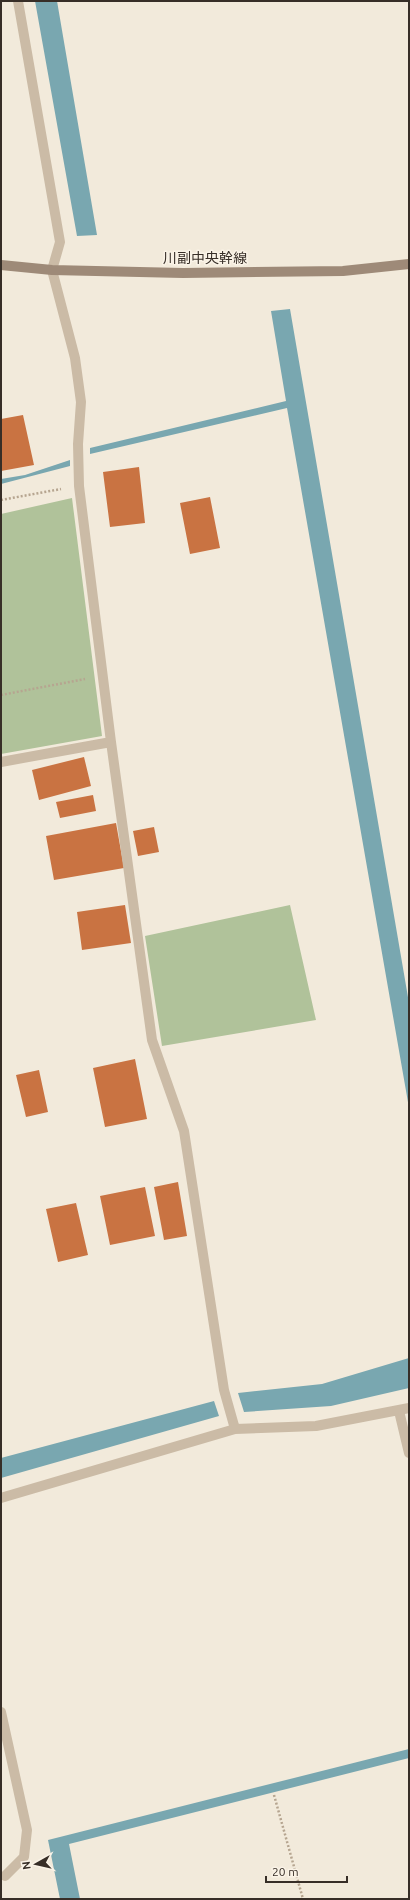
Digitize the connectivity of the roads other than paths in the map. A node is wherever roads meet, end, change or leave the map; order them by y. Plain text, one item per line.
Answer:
1 (18, 1) edge
2 (409, 264) edge
3 (1, 265) edge
4 (52, 270) junction
5 (111, 742) junction
6 (1, 762) edge
7 (409, 1408) edge
8 (399, 1411) junction
9 (235, 1429) junction
10 (409, 1453) edge
11 (1, 1498) edge
12 (1, 1712) edge
13 (4, 1876) dead end

1 - 4 street
2 - 4 street, 川副中央幹線
3 - 4 street, 川副中央幹線
4 - 5 street
5 - 6 street
5 - 9 street
7 - 8 street
8 - 9 street
8 - 10 street
9 - 11 street
12 - 13 street

